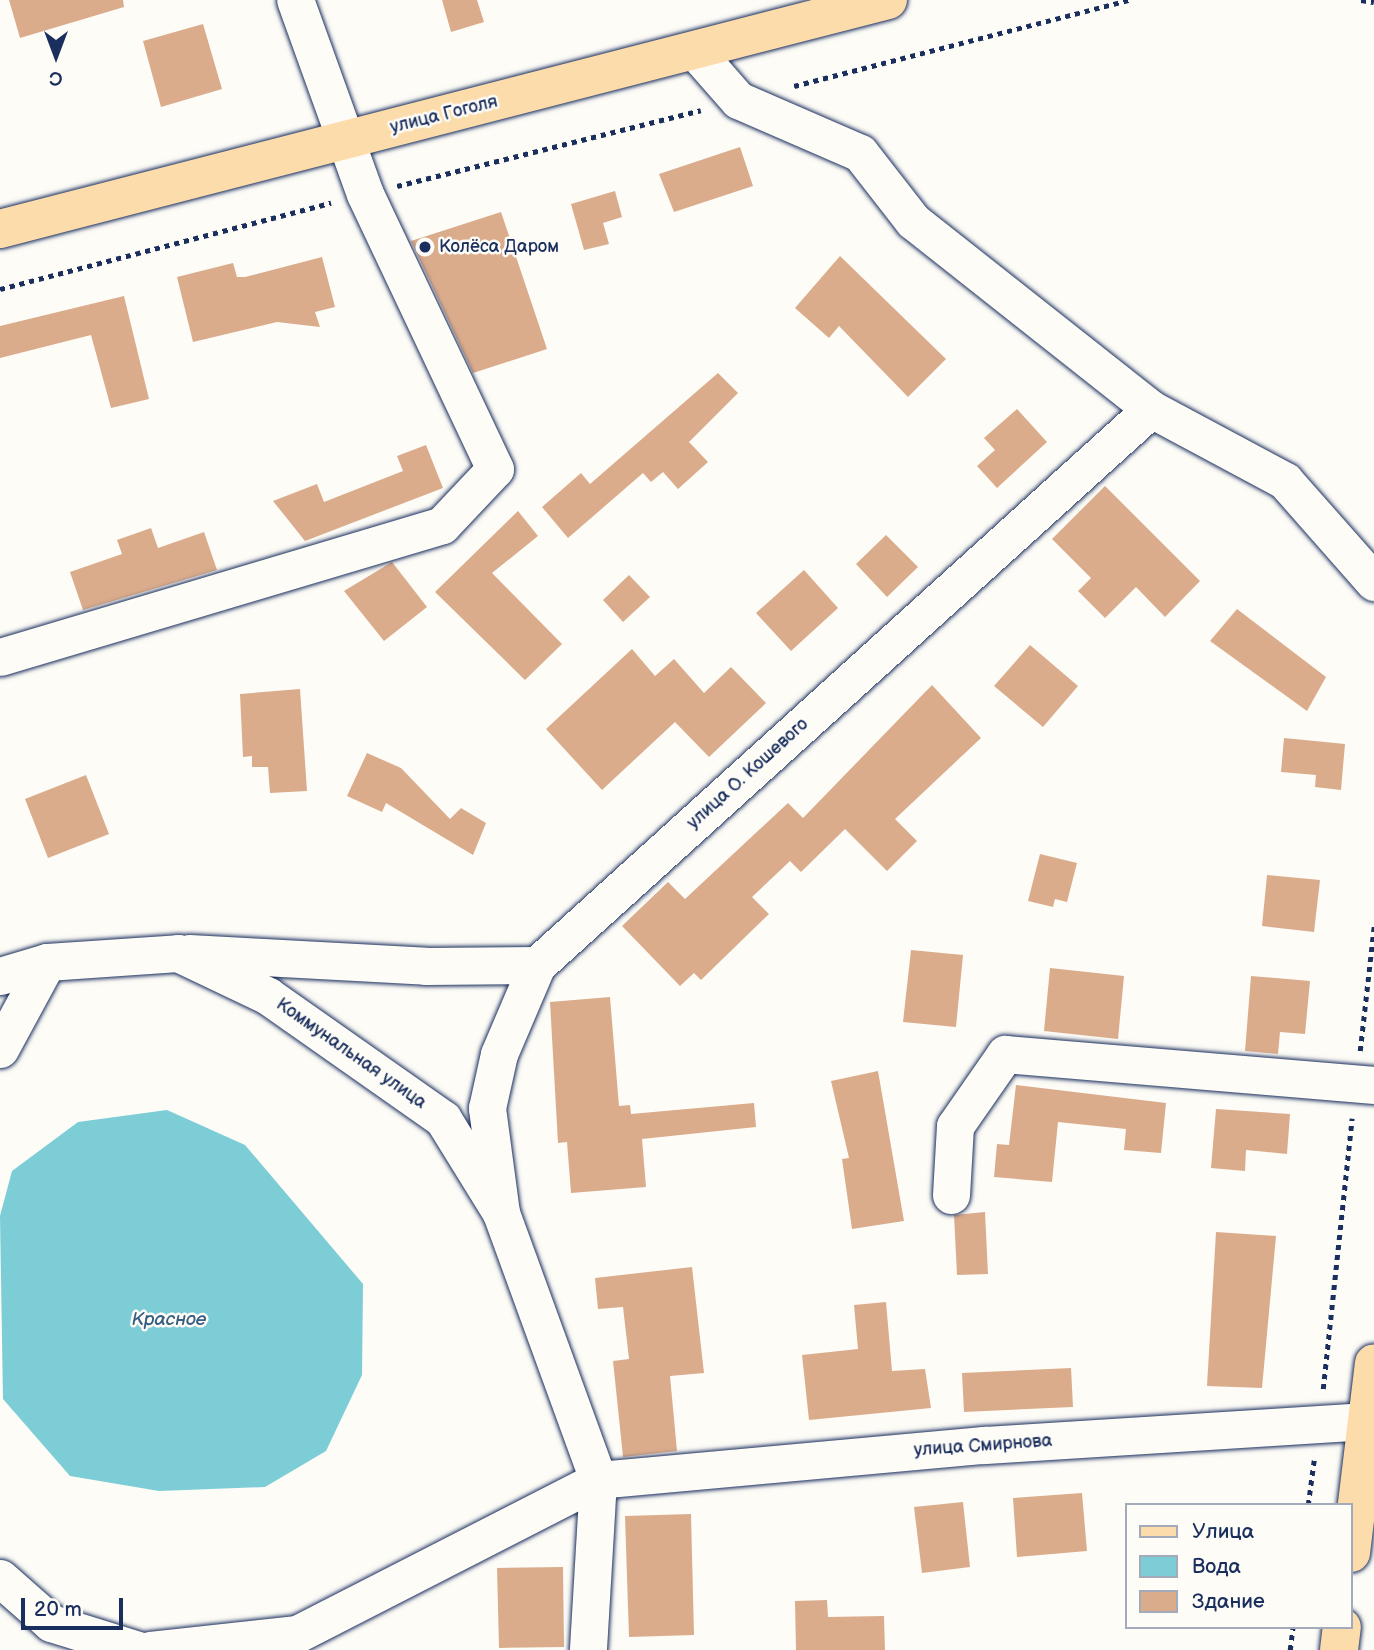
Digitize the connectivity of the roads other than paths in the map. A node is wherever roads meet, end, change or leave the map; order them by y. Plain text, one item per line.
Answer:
1 (295, 0) edge
2 (888, 0) edge
3 (696, 52) junction
4 (345, 139) junction
5 (0, 229) edge
6 (1151, 410) junction
7 (1374, 582) edge
8 (0, 657) edge
9 (178, 953) junction
10 (47, 962) junction
11 (537, 965) junction
12 (0, 976) edge
13 (0, 1049) edge
14 (1365, 1084) edge
15 (951, 1195) dead end
16 (501, 1213) junction
17 (1374, 1363) edge
18 (1368, 1421) junction
19 (598, 1480) junction
20 (1353, 1537) edge
21 (0, 1577) edge
22 (1342, 1629) edge
23 (138, 1650) edge
24 (150, 1650) edge
25 (588, 1650) edge
26 (1339, 1650) edge

1 - 4 street
2 - 3 main road, улица Гоголя
3 - 4 main road, улица Гоголя
3 - 6 street
4 - 5 main road, улица Гоголя
4 - 8 street
6 - 7 street
6 - 11 street, улица О. Кошевого
9 - 10 street, Коммунальная улица
9 - 11 street
9 - 16 street, Коммунальная улица
10 - 12 street, Коммунальная улица
10 - 13 street
11 - 16 street, улица О. Кошевого
14 - 15 street
16 - 19 street, Коммунальная улица
17 - 18 main road
18 - 19 street, улица Смирнова
18 - 20 main road
19 - 24 street
19 - 25 street, Коммунальная улица
21 - 23 street
22 - 26 main road

